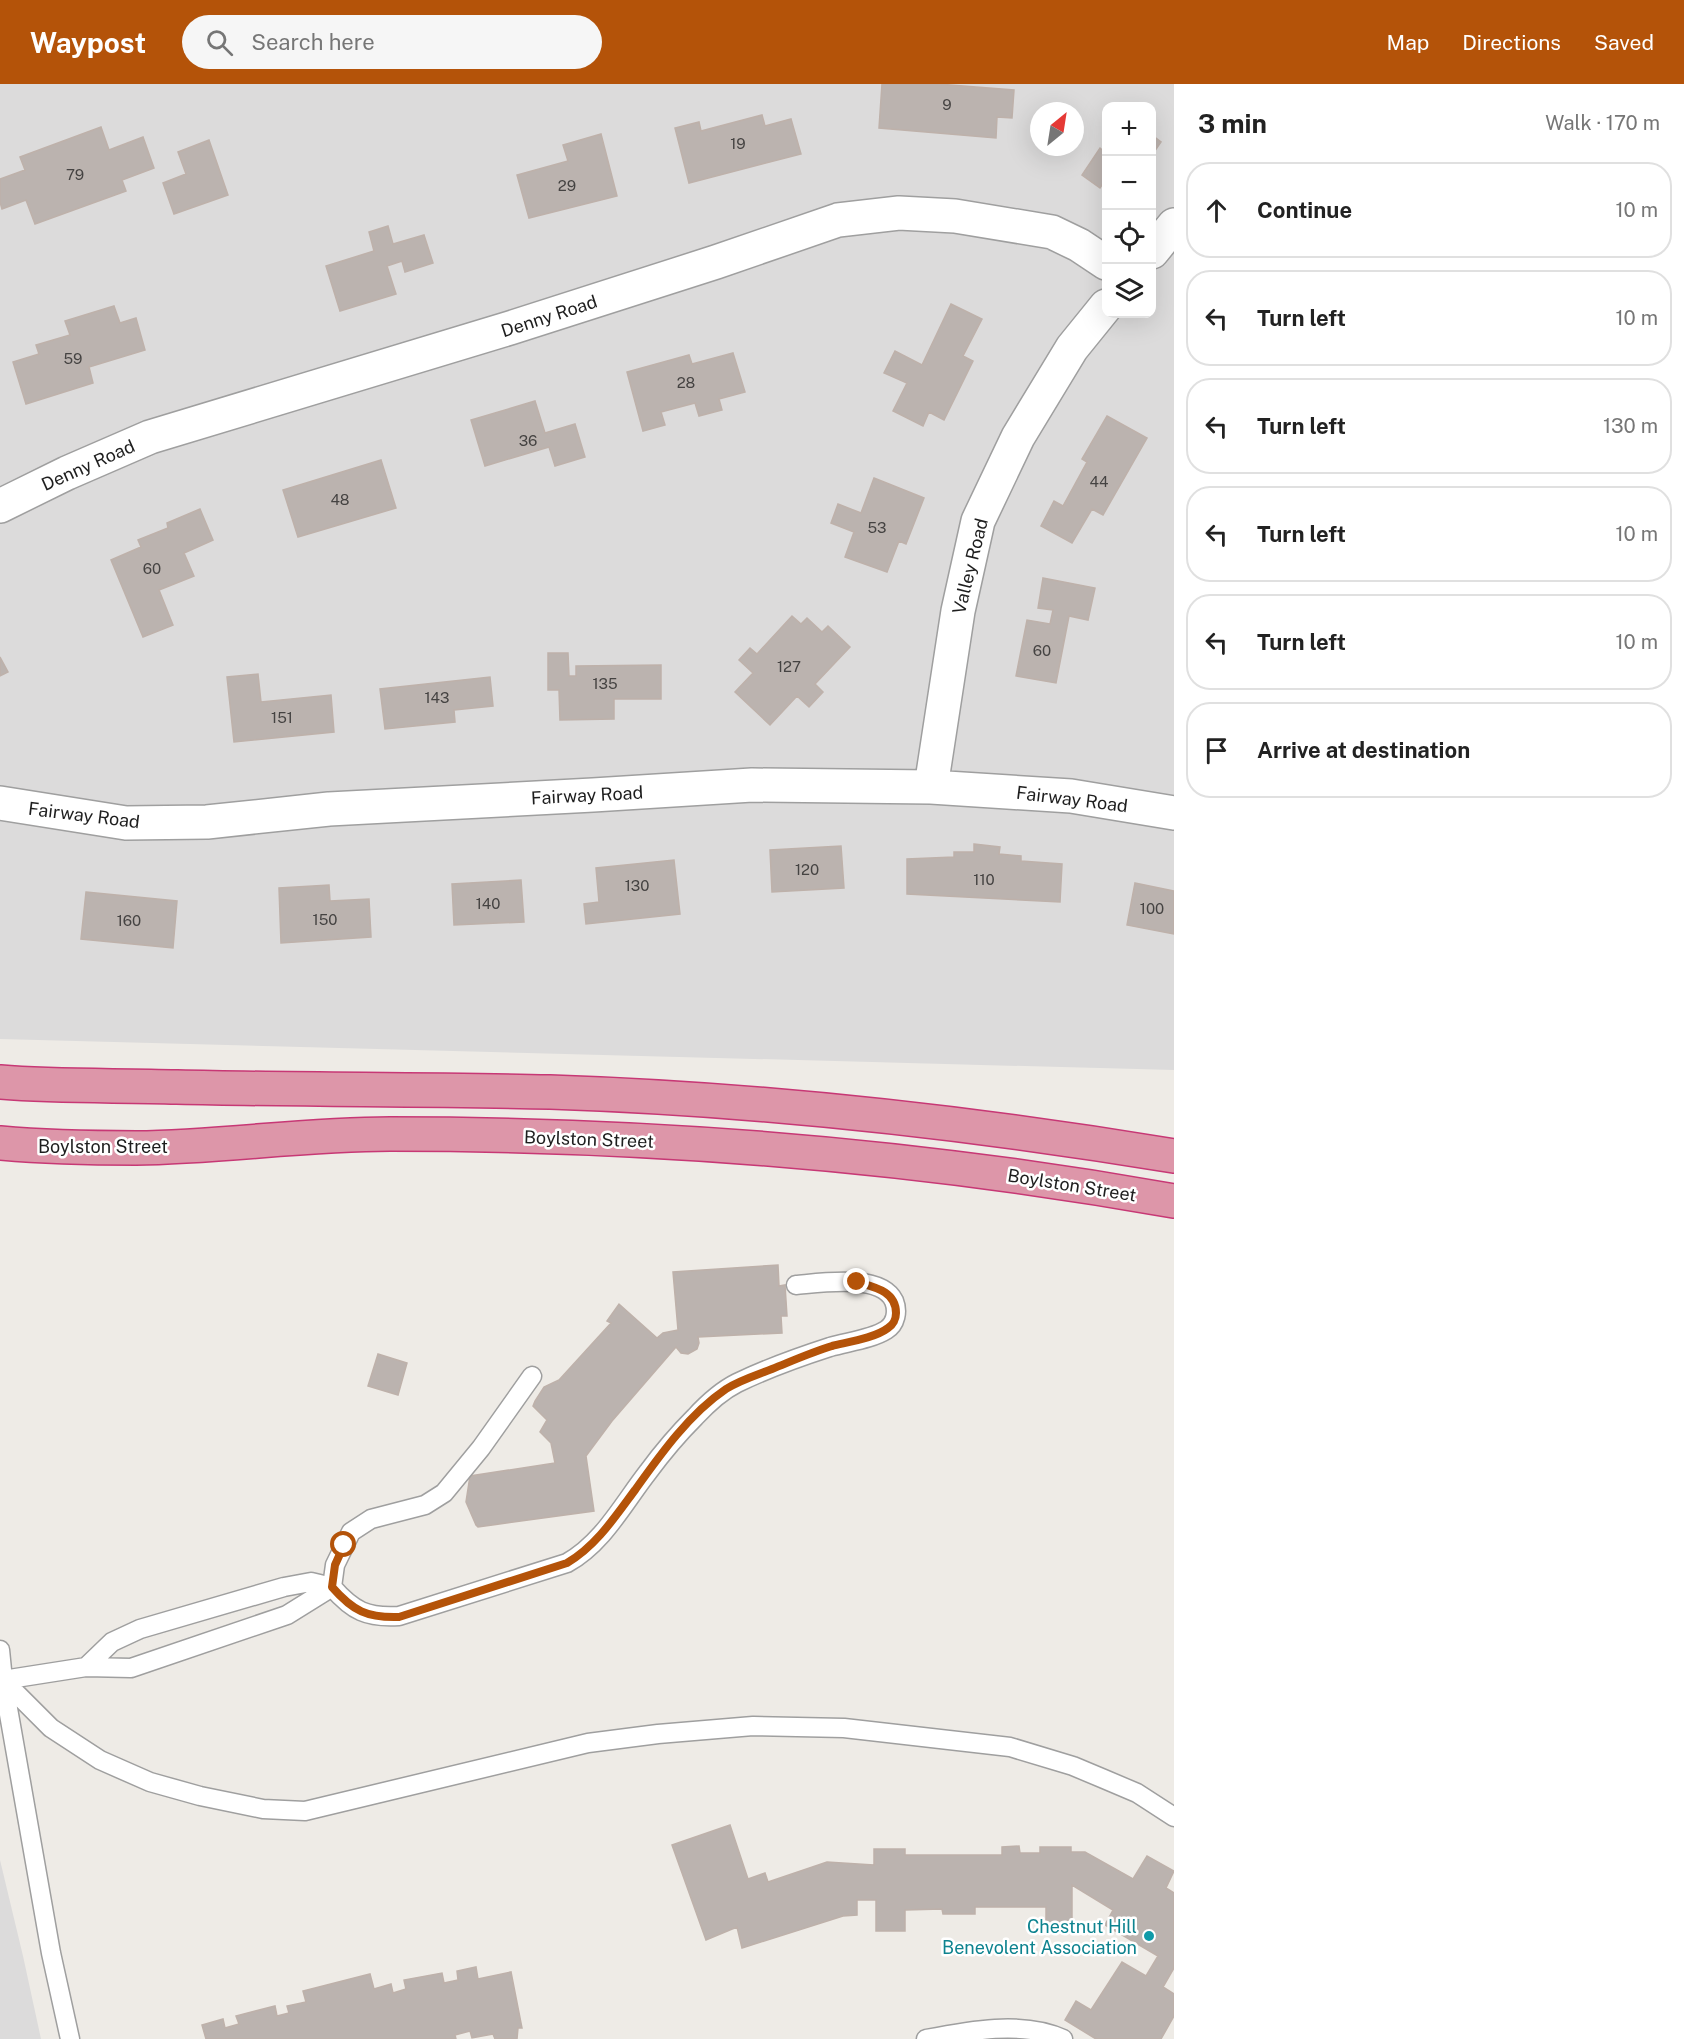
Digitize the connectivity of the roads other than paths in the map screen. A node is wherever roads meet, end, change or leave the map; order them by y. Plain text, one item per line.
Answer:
1 (1174, 225) edge
2 (1156, 247) edge
3 (1102, 260) edge
4 (1102, 312) edge
5 (0, 506) edge
6 (931, 787) junction
7 (0, 803) edge
8 (1174, 813) edge
9 (0, 1082) edge
10 (0, 1143) edge
11 (1174, 1156) edge
12 (1174, 1202) edge
13 (796, 1285) dead end
14 (532, 1376) dead end
15 (332, 1587) junction
16 (0, 1650) edge
17 (86, 1667) junction
18 (3, 1680) junction
19 (1174, 1817) edge
20 (70, 2039) edge
21 (926, 2039) edge
22 (1063, 2039) edge

1 - 2 street
3 - 5 street, Denny Road
4 - 6 street, Valley Road
6 - 7 street, Fairway Road
6 - 8 street, Fairway Road
9 - 11 highway
10 - 12 highway, Boylston Street
13 - 15 lane
14 - 15 lane
15 - 17 lane
15 - 17 lane
16 - 18 lane
17 - 18 lane
18 - 19 lane
18 - 20 lane
21 - 22 lane

